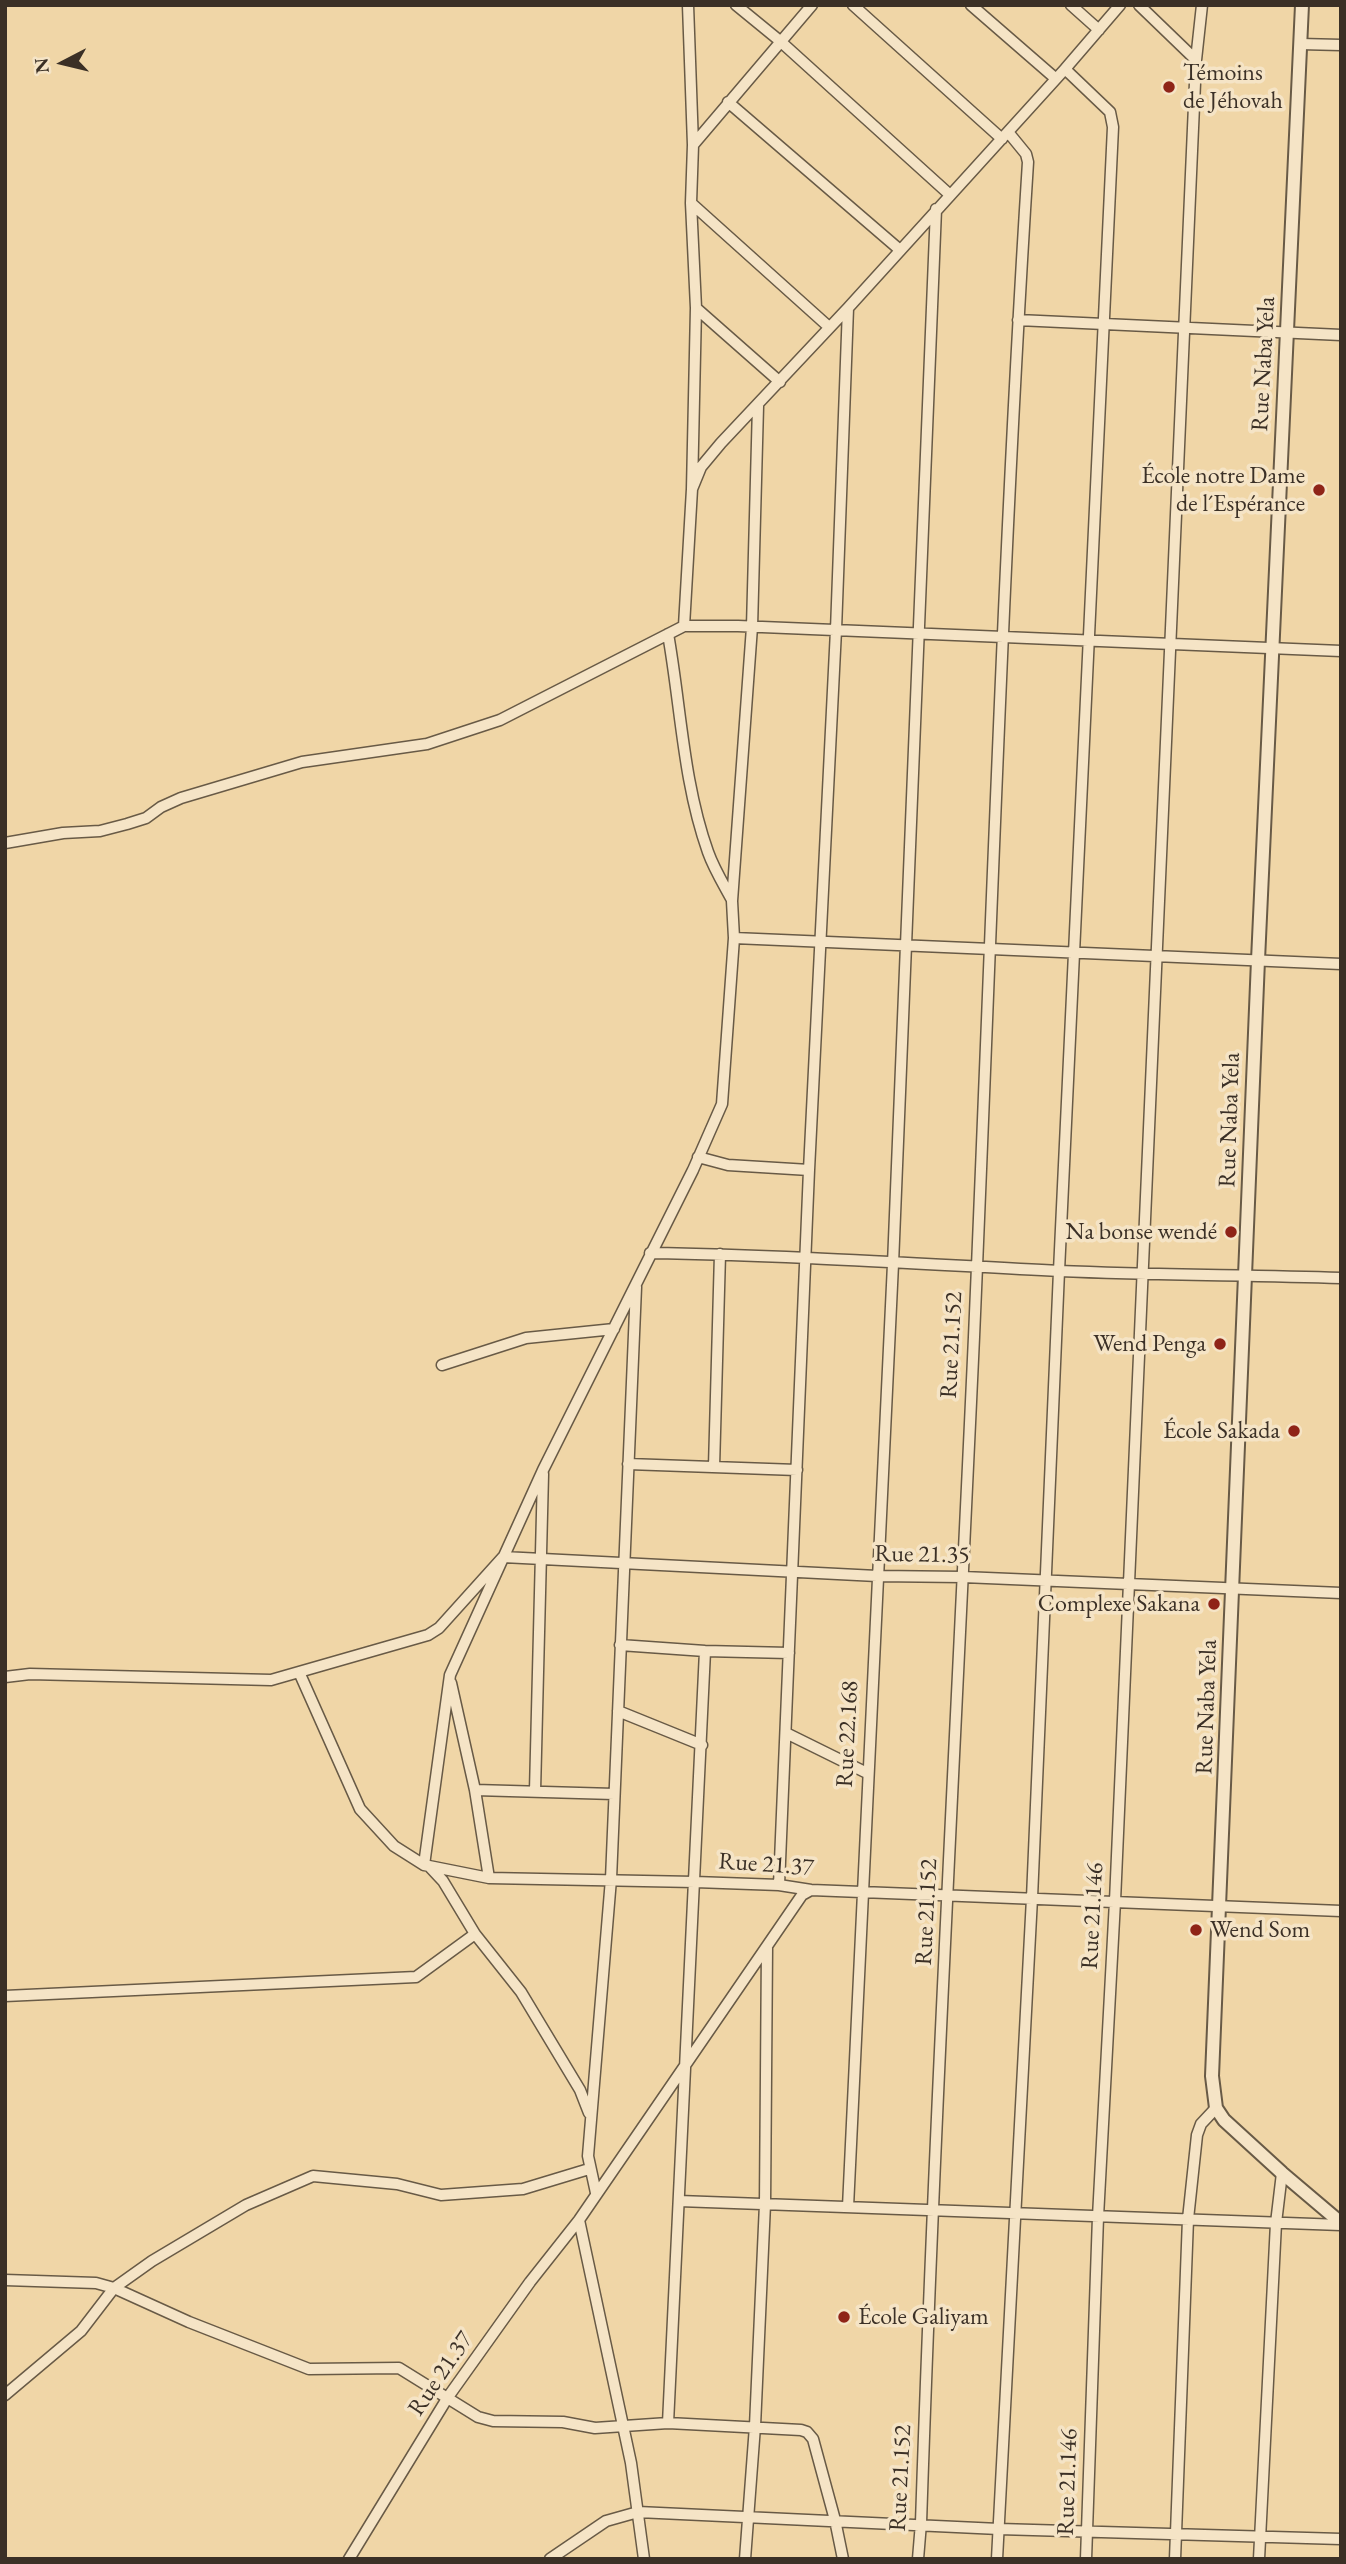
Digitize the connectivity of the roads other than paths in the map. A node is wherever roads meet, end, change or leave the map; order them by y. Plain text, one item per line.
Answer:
1 (688, 5) edge
2 (736, 5) edge
3 (813, 5) edge
4 (853, 5) edge
5 (971, 5) edge
6 (1071, 5) edge
7 (1120, 5) edge
8 (1139, 5) edge
9 (1202, 5) edge
10 (1302, 5) edge
11 (1099, 30) junction
12 (780, 41) junction
13 (1300, 44) junction
14 (1341, 46) edge
15 (1196, 60) junction
16 (1065, 69) junction
17 (1055, 78) junction
18 (727, 102) junction
19 (1005, 136) junction
20 (693, 145) junction
21 (949, 194) junction
22 (691, 203) junction
23 (936, 209) junction
24 (900, 250) junction
25 (696, 308) junction
26 (848, 308) junction
27 (1018, 320) junction
28 (1102, 324) junction
29 (829, 327) junction
30 (1185, 328) junction
31 (1287, 332) junction
32 (1341, 335) edge
33 (780, 382) junction
34 (758, 406) junction
35 (692, 489) junction
36 (684, 626) junction
37 (752, 627) junction
38 (836, 630) junction
39 (668, 634) junction
40 (920, 634) junction
41 (1004, 637) junction
42 (1088, 640) junction
43 (1171, 644) junction
44 (1272, 648) junction
45 (1341, 651) edge
46 (5, 843) edge
47 (732, 901) junction
48 (734, 938) junction
49 (821, 941) junction
50 (904, 945) junction
51 (988, 948) junction
52 (1074, 952) junction
53 (1157, 956) junction
54 (1258, 960) junction
55 (1341, 964) edge
56 (698, 1157) junction
57 (809, 1170) junction
58 (650, 1253) junction
59 (720, 1254) junction
60 (806, 1257) junction
61 (893, 1264) junction
62 (977, 1266) junction
63 (1059, 1271) junction
64 (1143, 1275) junction
65 (1244, 1275) junction
66 (1341, 1279) edge
67 (636, 1283) junction
68 (614, 1329) junction
69 (442, 1365) dead end
70 (628, 1464) junction
71 (713, 1467) junction
72 (543, 1470) junction
73 (797, 1470) junction
74 (503, 1557) junction
75 (540, 1559) junction
76 (624, 1563) junction
77 (792, 1572) junction
78 (877, 1576) junction
79 (963, 1577) junction
80 (1046, 1580) junction
81 (1129, 1583) junction
82 (1233, 1587) junction
83 (1341, 1593) edge
84 (620, 1645) junction
85 (705, 1651) junction
86 (789, 1653) junction
87 (299, 1672) junction
88 (450, 1675) junction
89 (5, 1677) edge
90 (618, 1711) junction
91 (786, 1733) junction
92 (702, 1745) junction
93 (867, 1773) junction
94 (475, 1790) junction
95 (535, 1791) junction
96 (614, 1794) junction
97 (426, 1865) junction
98 (489, 1878) junction
99 (611, 1879) junction
100 (695, 1882) junction
101 (779, 1885) junction
102 (811, 1890) junction
103 (863, 1892) junction
104 (949, 1895) junction
105 (1032, 1898) junction
106 (1115, 1901) junction
107 (1220, 1905) junction
108 (1341, 1911) edge
109 (475, 1934) junction
110 (768, 1945) junction
111 (5, 1996) edge
112 (686, 2066) junction
113 (1216, 2108) junction
114 (590, 2117) junction
115 (589, 2168) junction
116 (1282, 2174) junction
117 (596, 2193) junction
118 (679, 2201) junction
119 (765, 2204) junction
120 (848, 2207) junction
121 (932, 2210) junction
122 (1016, 2213) junction
123 (1098, 2217) junction
124 (1188, 2219) junction
125 (579, 2220) junction
126 (1276, 2223) junction
127 (1341, 2224) edge
128 (5, 2280) edge
129 (114, 2288) junction
130 (5, 2395) edge
131 (448, 2397) junction
132 (668, 2423) junction
133 (622, 2427) junction
134 (755, 2427) junction
135 (638, 2512) junction
136 (747, 2517) junction
137 (835, 2520) junction
138 (921, 2523) junction
139 (999, 2529) junction
140 (1087, 2530) junction
141 (1176, 2534) junction
142 (1260, 2538) junction
143 (1341, 2539) edge
144 (349, 2559) edge
145 (550, 2559) edge
146 (644, 2559) edge
147 (746, 2559) edge
148 (843, 2559) edge
149 (918, 2559) edge
150 (998, 2559) edge
151 (1086, 2559) edge
152 (1175, 2559) edge
153 (1259, 2559) edge

1 - 20 street
2 - 12 street
3 - 12 street
4 - 19 street, Rue 21.152
5 - 17 street
6 - 11 street
7 - 11 street
8 - 15 street
9 - 15 street, Rue 21.146
10 - 13 street, Rue Naba Yela
11 - 16 street
12 - 18 street
12 - 21 street
13 - 14 street
13 - 31 street, Rue Naba Yela
15 - 30 street, Rue 21.146
16 - 17 street
16 - 28 street
17 - 19 street
18 - 20 street
18 - 24 street
19 - 21 street
19 - 27 street, Rue 21.152
20 - 22 street
21 - 23 street
22 - 25 street
22 - 29 street
23 - 24 street
23 - 40 street, Rue 22.168
24 - 26 street
25 - 33 street
25 - 35 street
26 - 29 street
26 - 38 street
27 - 28 street
27 - 41 street, Rue 21.152
28 - 30 street
28 - 42 street
29 - 33 street
30 - 31 street
30 - 43 street, Rue 21.146
31 - 32 street
31 - 44 street, Rue Naba Yela
33 - 34 street
34 - 35 street
34 - 37 street
35 - 36 street
36 - 37 street
36 - 39 street
37 - 38 street
37 - 47 street
38 - 40 street
38 - 49 street
39 - 46 street
39 - 47 street
40 - 41 street
40 - 50 street, Rue 22.168
41 - 42 street
41 - 51 street, Rue 21.152
42 - 43 street
42 - 52 street
43 - 44 street
43 - 53 street, Rue 21.146
44 - 45 street
44 - 54 street, Rue Naba Yela
47 - 48 street
48 - 49 street
48 - 56 street
49 - 50 street
49 - 57 street
50 - 51 street
50 - 61 street, Rue 22.168
51 - 52 street
51 - 62 street, Rue 21.152
52 - 53 street
52 - 63 street
53 - 54 street
53 - 64 street, Rue 21.146
54 - 55 street
54 - 65 street, Rue Naba Yela
56 - 57 street
56 - 58 street
57 - 60 street
58 - 59 street
58 - 67 street
59 - 60 street
59 - 71 street
60 - 61 street
60 - 73 street
61 - 62 street
61 - 78 street, Rue 22.168
62 - 63 street
62 - 79 street, Rue 21.152
63 - 64 street
63 - 80 street
64 - 65 street
64 - 81 street, Rue 21.146
65 - 66 street
65 - 82 street, Rue Naba Yela
67 - 68 street
67 - 70 street
68 - 69 street
68 - 72 street
70 - 71 street
70 - 76 street
71 - 73 street
72 - 74 street
72 - 75 street
73 - 77 street
74 - 75 street, Rue 21.35
74 - 87 street
74 - 88 street
75 - 76 street, Rue 21.35
75 - 95 street
76 - 77 street, Rue 21.35
76 - 84 street
77 - 78 street, Rue 21.35
77 - 86 street
78 - 79 street, Rue 21.35
78 - 93 street, Rue 22.168
79 - 80 street, Rue 21.35
79 - 104 street, Rue 21.152
80 - 81 street, Rue 21.35
80 - 105 street
81 - 82 street, Rue 21.35
81 - 106 street, Rue 21.146
82 - 83 street, Rue 21.35
82 - 107 street, Rue Naba Yela
84 - 85 street
84 - 90 street
85 - 86 street
85 - 92 street
86 - 91 street
87 - 89 street
87 - 97 street, Rue 21.37
88 - 94 street
88 - 97 street
90 - 92 street
90 - 96 street
91 - 93 street
91 - 101 street
92 - 100 street
93 - 103 street, Rue 22.168
94 - 95 street
94 - 98 street
95 - 96 street
96 - 99 street
97 - 98 street, Rue 21.37
97 - 109 street
98 - 99 street, Rue 21.37
99 - 100 street, Rue 21.37
99 - 114 street
100 - 101 street, Rue 21.37
100 - 112 street
101 - 102 street, Rue 21.37
102 - 103 street, Rue 21.37
102 - 110 street, Rue 21.37
103 - 104 street, Rue 21.37
103 - 120 street, Rue 22.168
104 - 105 street, Rue 21.37
104 - 121 street, Rue 21.152
105 - 106 street, Rue 21.37
105 - 122 street
106 - 107 street, Rue 21.37
106 - 123 street, Rue 21.146
107 - 108 street, Rue 21.37
107 - 113 street, Rue Naba Yela
109 - 111 street
109 - 114 street
110 - 112 street, Rue 21.37
110 - 119 street
112 - 117 street, Rue 21.37
112 - 118 street
113 - 116 street
113 - 124 street
114 - 115 street
115 - 117 street
115 - 129 street
116 - 126 street
116 - 127 street
117 - 125 street, Rue 21.37
118 - 119 street
118 - 132 street
119 - 120 street
119 - 134 street
120 - 121 street
121 - 122 street
121 - 138 street, Rue 21.152
122 - 123 street
122 - 139 street
123 - 124 street
123 - 140 street, Rue 21.146
124 - 126 street
124 - 141 street
125 - 131 street, Rue 21.37
125 - 133 street
126 - 127 street
126 - 142 street
128 - 129 street
129 - 130 street
129 - 131 street
131 - 133 street
131 - 144 street, Rue 21.37
132 - 133 street
132 - 134 street
133 - 135 street
134 - 136 street
134 - 137 street
135 - 136 street
135 - 145 street
135 - 146 street
136 - 137 street
136 - 147 street
137 - 138 street
137 - 148 street
138 - 139 street
138 - 149 street, Rue 21.152
139 - 140 street
139 - 150 street
140 - 141 street
140 - 151 street, Rue 21.146
141 - 142 street
141 - 152 street
142 - 143 street
142 - 153 street

